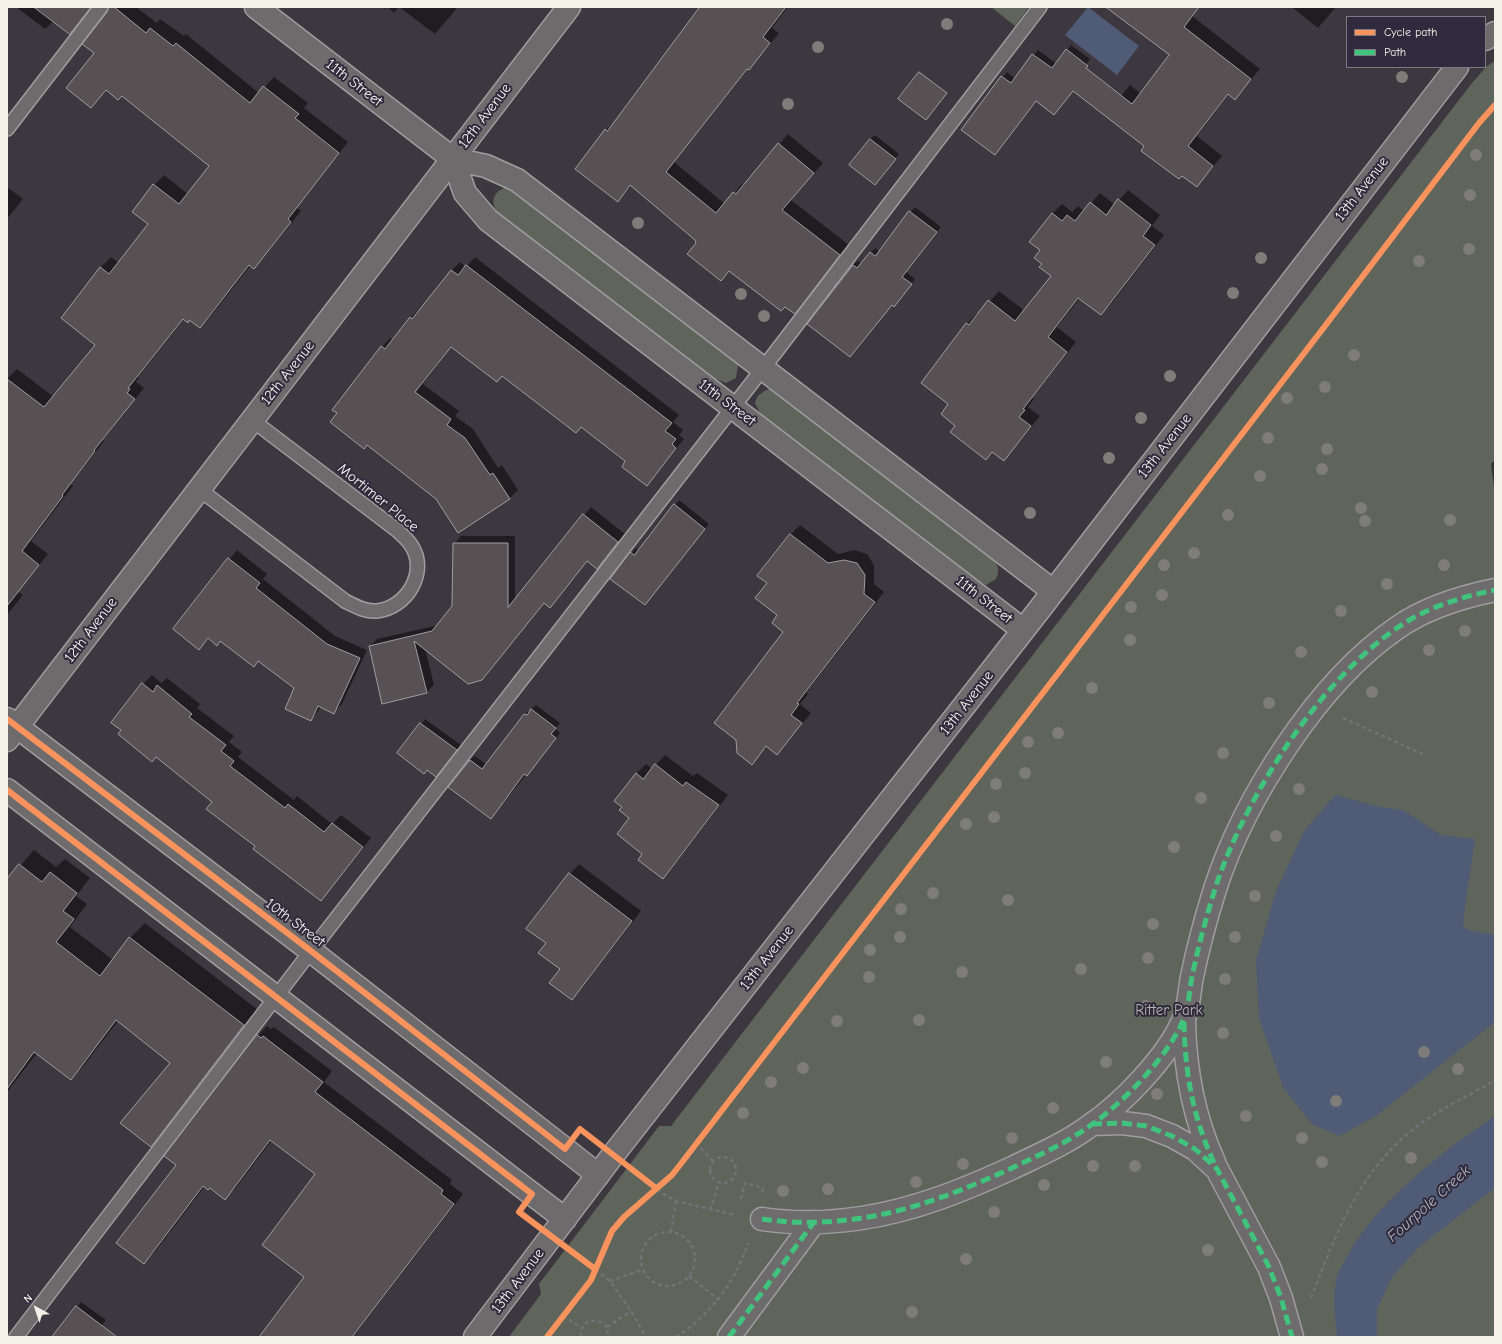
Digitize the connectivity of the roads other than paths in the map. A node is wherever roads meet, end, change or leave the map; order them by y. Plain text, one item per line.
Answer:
1 (101, 7) edge
2 (256, 7) edge
3 (569, 7) edge
4 (1040, 7) edge
5 (1495, 33) edge
6 (1486, 38) edge
7 (1456, 68) edge
8 (7, 129) edge
9 (453, 159) junction
10 (763, 368) junction
11 (732, 407) junction
12 (252, 420) junction
13 (199, 489) junction
14 (1495, 590) edge
15 (1053, 591) junction
16 (1023, 630) junction
17 (10, 729) edge
18 (7, 790) edge
19 (311, 951) junction
20 (276, 997) junction
21 (1184, 1021) junction
22 (1092, 1124) junction
23 (1217, 1169) junction
24 (598, 1175) junction
25 (758, 1218) road end
26 (565, 1219) junction
27 (814, 1222) junction
28 (1291, 1332) edge
29 (16, 1337) edge
30 (475, 1337) edge
31 (729, 1337) edge

1 - 8 lane
2 - 9 street, 11th Street
3 - 9 street, 12th Avenue
4 - 10 lane
5 - 6 street
7 - 15 street, 13th Avenue
9 - 10 street, 11th Street
9 - 11 street, 11th Street
9 - 12 street, 12th Avenue
10 - 11 lane
10 - 15 street, 11th Street
11 - 16 street, 11th Street
11 - 19 lane
12 - 13 street, 12th Avenue
12 - 13 lane, Mortimer Place
13 - 17 street, 12th Avenue
14 - 21 street
15 - 16 street, 13th Avenue
16 - 24 street, 13th Avenue
17 - 19 street, 10th Street
18 - 20 street
19 - 20 lane
19 - 24 street, 10th Street
20 - 26 street
20 - 29 lane
21 - 22 street
21 - 23 street
22 - 23 street
22 - 27 street
23 - 28 street
24 - 26 street, 13th Avenue
25 - 27 street
26 - 30 street, 13th Avenue
27 - 31 street

